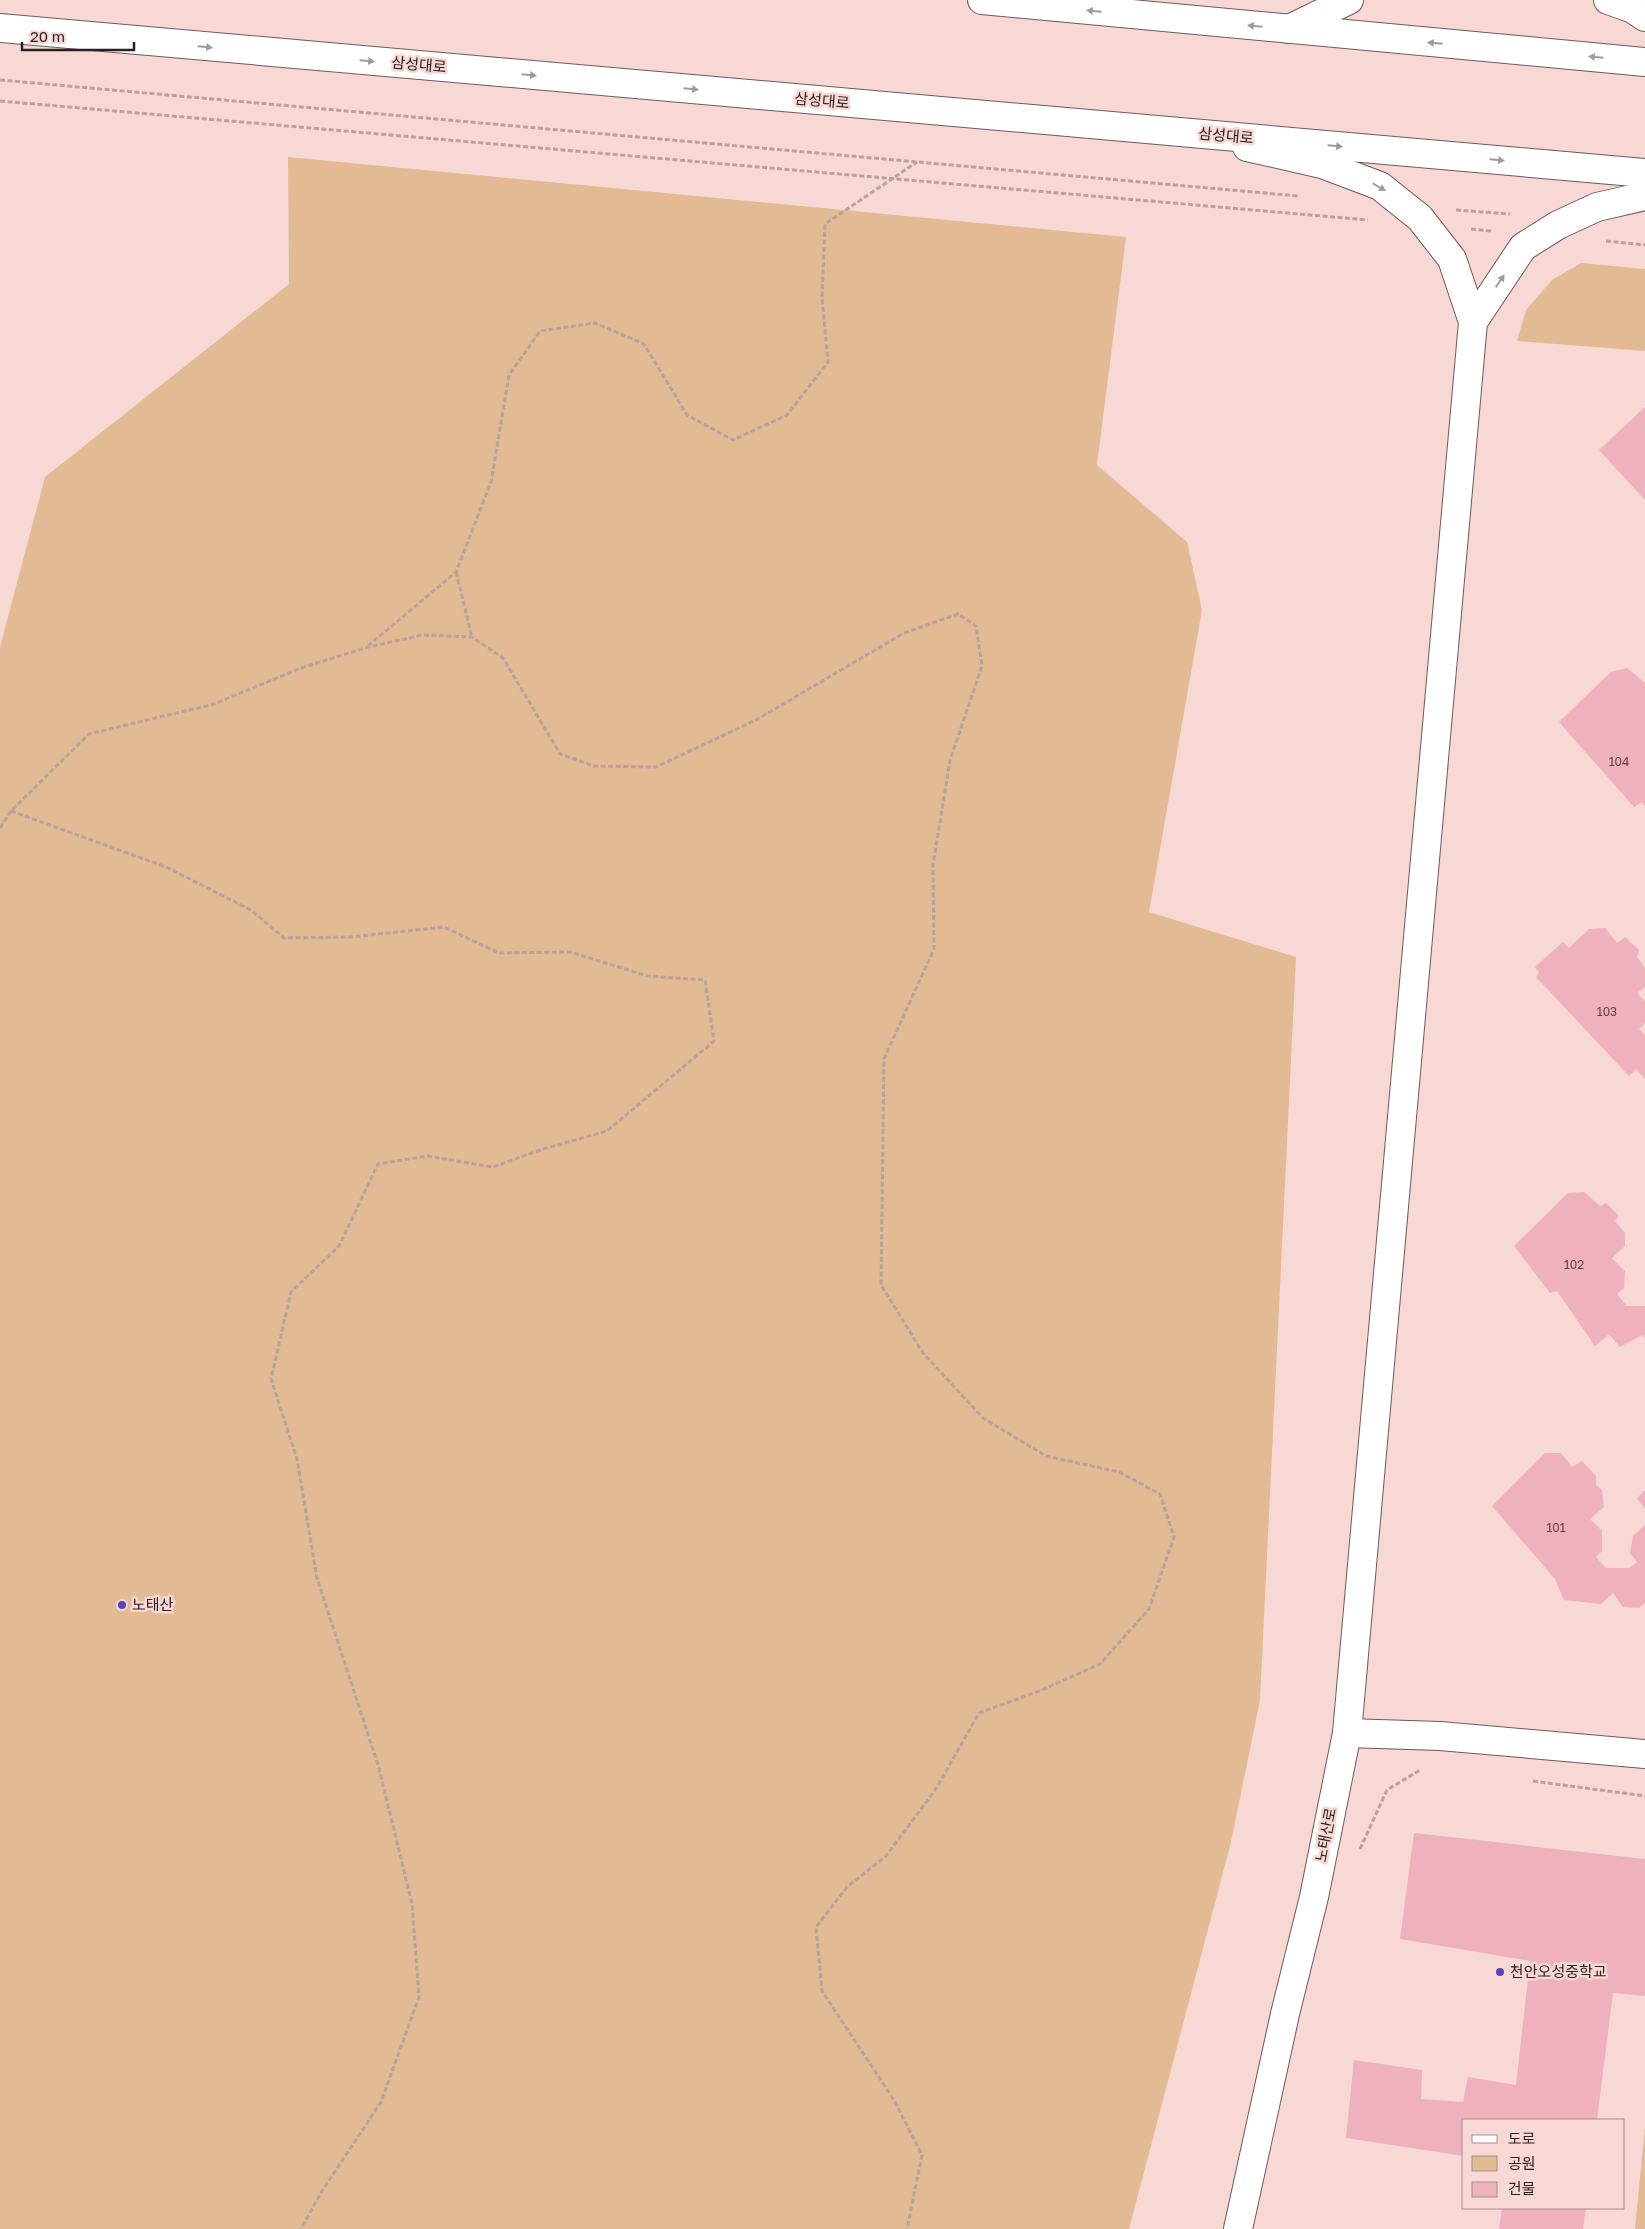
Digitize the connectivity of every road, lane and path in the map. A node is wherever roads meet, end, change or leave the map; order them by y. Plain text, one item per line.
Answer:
1 (982, 0) edge
2 (1349, 0) edge
3 (1608, 0) edge
4 (1645, 17) edge
5 (0, 28) edge
6 (1289, 29) junction
7 (1645, 62) edge
8 (0, 80) edge
9 (0, 101) edge
10 (1182, 132) junction
11 (917, 162) junction
12 (1645, 173) edge
13 (1300, 196) dead end
14 (1645, 196) edge
15 (1448, 209) dead end
16 (1517, 215) dead end
17 (1378, 221) dead end
18 (1467, 229) dead end
19 (1496, 232) dead end
20 (1605, 241) dead end
21 (1645, 244) edge
22 (1473, 322) junction
23 (456, 572) junction
24 (472, 637) junction
25 (368, 646) junction
26 (11, 811) junction
27 (0, 828) edge
28 (1347, 1733) junction
29 (1645, 1754) edge
30 (1422, 1769) dead end
31 (1530, 1780) dead end
32 (1645, 1796) edge
33 (1359, 1850) dead end
34 (301, 2229) edge
35 (907, 2229) edge
36 (1238, 2229) edge

6 -> 1 street
2 - 6 street
3 - 4 street
5 -> 10 street, 삼성대로
7 -> 6 street
8 - 11 path
9 - 17 path
10 -> 12 street, 삼성대로
10 -> 22 street
11 - 13 path
11 - 23 path
22 -> 14 street
15 - 16 path
18 - 19 path
20 - 21 path
22 - 28 street, 노태산로
23 - 24 path
23 - 25 path
24 - 25 path
24 - 35 path
25 - 26 path
26 - 27 path
26 - 34 path
28 - 29 street
28 - 36 street, 노태산로
30 - 33 path
31 - 32 path

